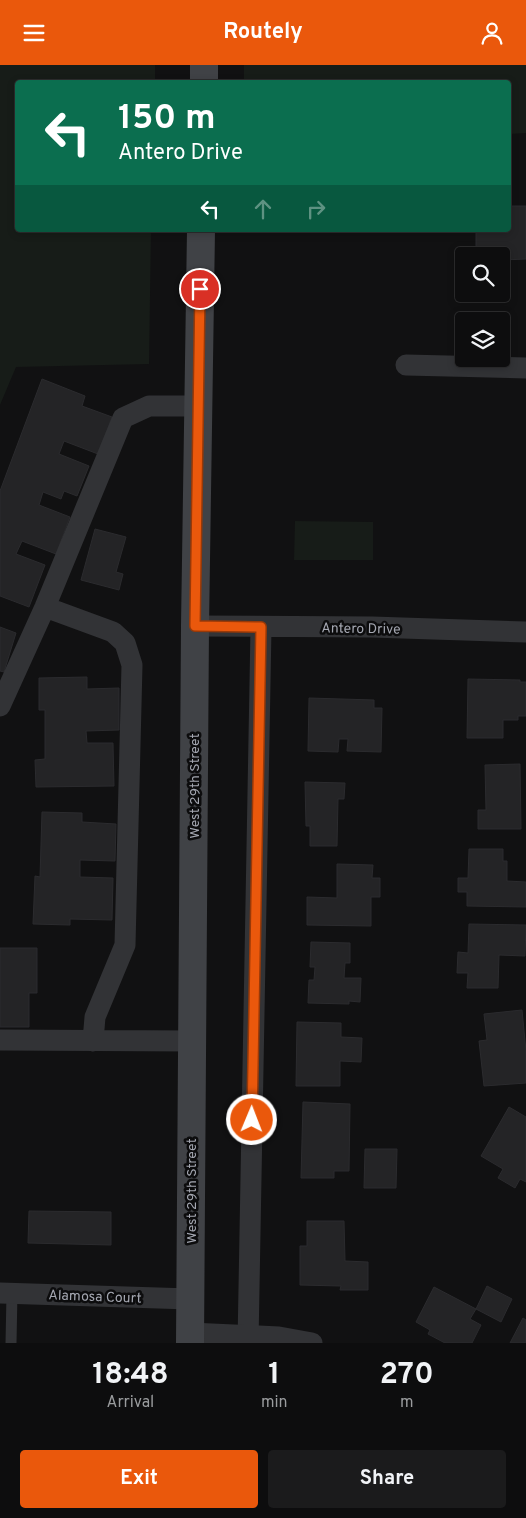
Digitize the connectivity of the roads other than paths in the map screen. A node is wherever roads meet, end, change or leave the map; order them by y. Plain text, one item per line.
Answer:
1 (204, 65) edge
2 (204, 80) edge
3 (201, 232) edge
4 (406, 365) dead end
5 (526, 368) edge
6 (198, 406) junction
7 (45, 607) junction
8 (195, 626) junction
9 (261, 627) junction
10 (526, 632) edge
11 (0, 705) edge
12 (0, 1040) edge
13 (93, 1041) junction
14 (192, 1041) junction
15 (6, 1293) edge
16 (190, 1299) junction
17 (190, 1338) edge
18 (248, 1339) edge
19 (11, 1343) edge
20 (312, 1343) edge

1 - 2 main road
3 - 6 main road, West 29th Street
4 - 5 street
6 - 7 street
6 - 8 main road, West 29th Street
7 - 11 street
7 - 13 street
8 - 9 street, Antero Drive
8 - 14 main road, West 29th Street
9 - 10 street, Antero Drive
9 - 18 street
12 - 13 street
13 - 14 street
14 - 16 main road, West 29th Street
15 - 16 street, Alamosa Court
15 - 19 lane
16 - 17 main road, West 29th Street
17 - 18 street
18 - 20 street

